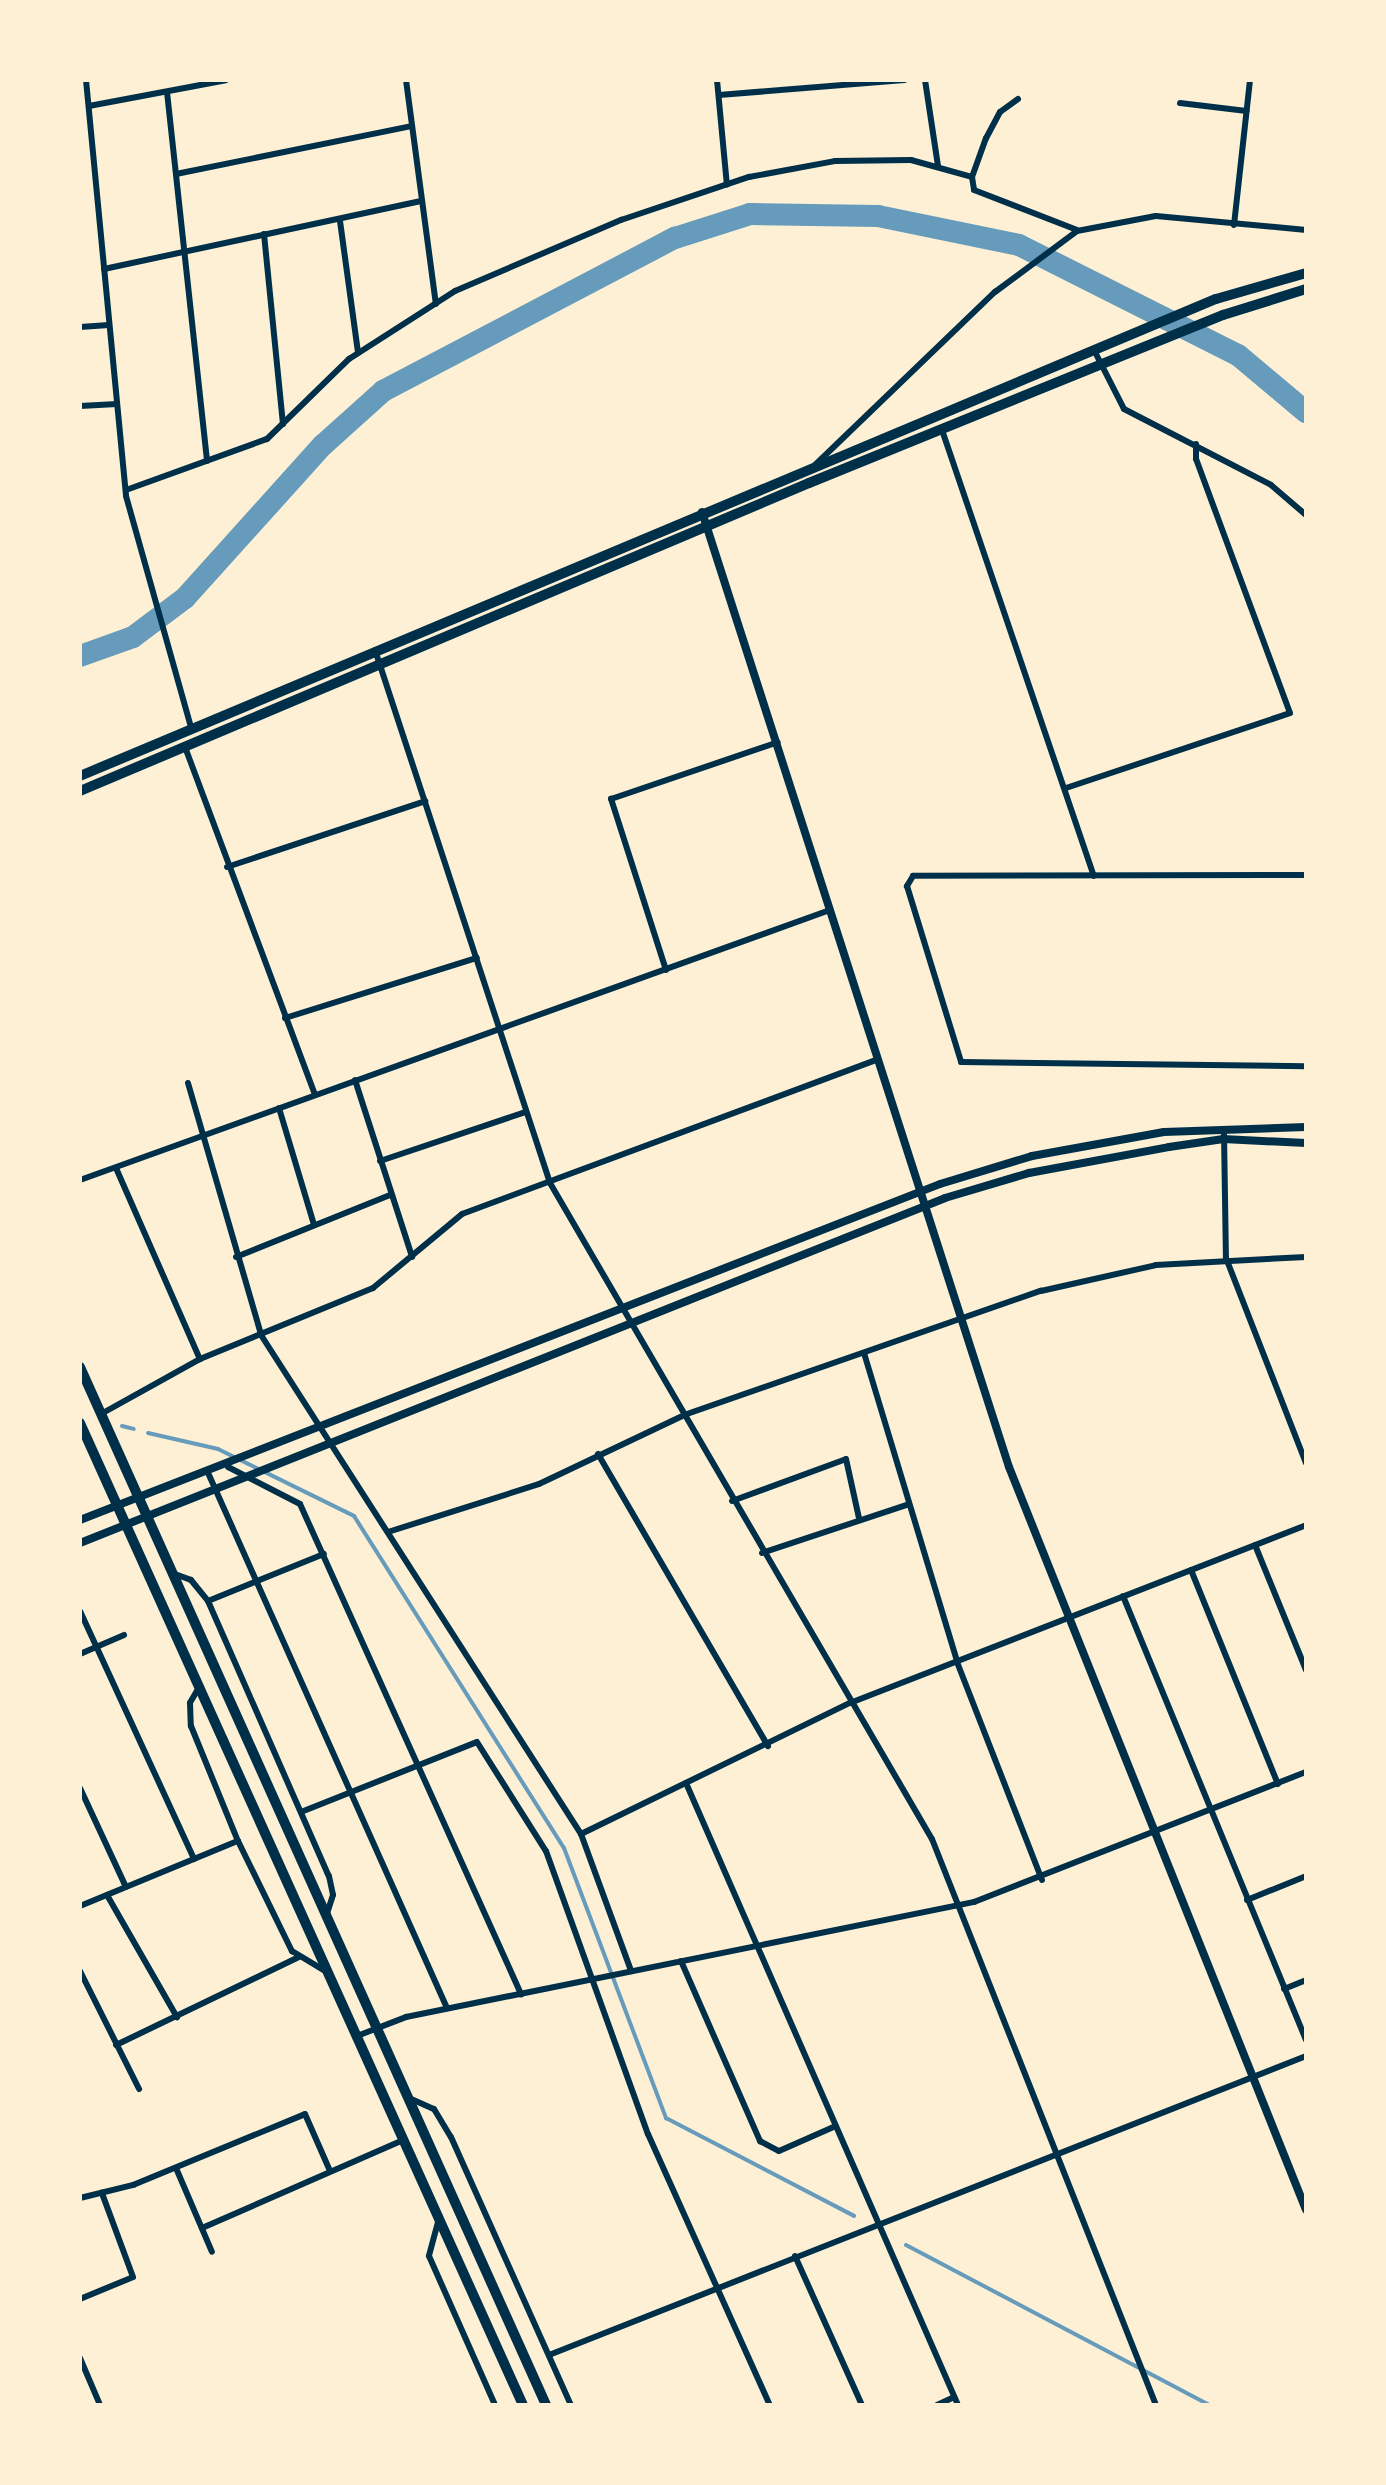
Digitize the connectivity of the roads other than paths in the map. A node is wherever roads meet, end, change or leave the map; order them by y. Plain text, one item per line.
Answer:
1 (86, 80) edge
2 (226, 80) edge
3 (406, 80) edge
4 (717, 80) edge
5 (904, 80) edge
6 (925, 80) edge
7 (1250, 80) edge
8 (166, 92) junction
9 (719, 96) junction
10 (1018, 99) dead end
11 (1180, 102) dead end
12 (88, 106) junction
13 (1247, 111) junction
14 (411, 126) junction
15 (938, 166) junction
16 (176, 174) junction
17 (972, 177) junction
18 (727, 185) junction
19 (420, 201) junction
20 (340, 221) junction
21 (1234, 224) junction
22 (1306, 230) edge
23 (1077, 231) junction
24 (264, 234) junction
25 (185, 251) junction
26 (104, 269) junction
27 (1306, 274) edge
28 (1306, 289) edge
29 (436, 304) junction
30 (110, 325) junction
31 (80, 328) edge
32 (1094, 350) junction
33 (358, 353) junction
34 (1100, 366) junction
35 (117, 404) junction
36 (80, 406) edge
37 (283, 424) junction
38 (942, 430) junction
39 (1196, 444) junction
40 (207, 461) junction
41 (813, 467) junction
42 (126, 490) junction
43 (702, 512) junction
44 (1306, 515) edge
45 (708, 526) junction
46 (374, 649) junction
47 (379, 664) junction
48 (191, 728) junction
49 (778, 742) junction
50 (185, 747) junction
51 (80, 776) edge
52 (1066, 788) junction
53 (80, 790) edge
54 (425, 800) junction
55 (227, 867) junction
56 (1306, 875) edge
57 (1094, 876) junction
58 (830, 910) junction
59 (477, 958) junction
60 (666, 970) junction
61 (285, 1018) junction
62 (500, 1027) junction
63 (876, 1060) junction
64 (1306, 1066) edge
65 (355, 1080) junction
66 (188, 1083) dead end
67 (315, 1095) junction
68 (278, 1108) junction
69 (526, 1112) junction
70 (1224, 1127) junction
71 (1306, 1127) edge
72 (203, 1136) junction
73 (1223, 1139) junction
74 (1306, 1143) edge
75 (380, 1162) junction
76 (115, 1168) junction
77 (80, 1180) edge
78 (550, 1183) junction
79 (918, 1194) junction
80 (390, 1195) junction
81 (924, 1208) junction
82 (314, 1226) junction
83 (236, 1257) junction
84 (412, 1257) junction
85 (1306, 1257) edge
86 (1226, 1258) junction
87 (621, 1308) junction
88 (958, 1318) junction
89 (632, 1325) junction
90 (261, 1335) junction
91 (864, 1354) junction
92 (200, 1359) junction
93 (80, 1367) edge
94 (100, 1414) junction
95 (684, 1415) junction
96 (80, 1423) edge
97 (322, 1429) junction
98 (331, 1442) junction
99 (86, 1447) edge
100 (598, 1454) junction
101 (1306, 1463) edge
102 (230, 1466) junction
103 (252, 1474) junction
104 (209, 1475) junction
105 (213, 1488) junction
106 (135, 1495) junction
107 (732, 1502) junction
108 (115, 1503) junction
109 (909, 1504) junction
110 (145, 1516) junction
111 (859, 1518) junction
112 (80, 1520) edge
113 (124, 1525) junction
114 (1306, 1525) edge
115 (388, 1532) junction
116 (80, 1543) edge
117 (1255, 1545) junction
118 (762, 1552) junction
119 (324, 1554) junction
120 (1191, 1570) junction
121 (170, 1573) junction
122 (255, 1583) junction
123 (1124, 1596) junction
124 (208, 1601) junction
125 (80, 1611) edge
126 (1068, 1618) junction
127 (124, 1636) dead end
128 (98, 1646) junction
129 (80, 1654) edge
130 (957, 1662) junction
131 (1306, 1670) edge
132 (198, 1688) junction
133 (850, 1703) junction
134 (768, 1746) junction
135 (419, 1764) junction
136 (1306, 1772) edge
137 (686, 1783) junction
138 (1278, 1784) junction
139 (80, 1788) edge
140 (350, 1792) junction
141 (302, 1812) junction
142 (1211, 1812) junction
143 (581, 1834) junction
144 (1154, 1836) junction
145 (238, 1841) junction
146 (194, 1859) junction
147 (1306, 1876) edge
148 (1042, 1880) junction
149 (126, 1887) junction
150 (107, 1895) junction
151 (1247, 1900) junction
152 (80, 1906) edge
153 (956, 1906) junction
154 (326, 1917) junction
155 (758, 1946) junction
156 (299, 1957) junction
157 (682, 1962) junction
158 (326, 1970) junction
159 (80, 1971) edge
160 (631, 1971) junction
161 (592, 1979) junction
162 (1306, 1980) edge
163 (1284, 1989) junction
164 (521, 1994) junction
165 (447, 2008) junction
166 (178, 2017) junction
167 (376, 2029) junction
168 (356, 2037) junction
169 (1306, 2040) edge
170 (116, 2045) junction
171 (1306, 2056) edge
172 (1252, 2076) junction
173 (138, 2089) dead end
174 (408, 2098) junction
175 (836, 2126) junction
176 (402, 2140) junction
177 (1054, 2152) junction
178 (176, 2168) junction
179 (330, 2171) junction
180 (102, 2193) junction
181 (80, 2198) edge
182 (1306, 2210) edge
183 (439, 2220) junction
184 (879, 2223) junction
185 (202, 2228) junction
186 (212, 2252) dead end
187 (796, 2256) junction
188 (718, 2288) junction
189 (80, 2299) edge
190 (549, 2355) junction
191 (80, 2358) edge
192 (84, 2378) edge
193 (956, 2401) edge
194 (100, 2405) edge
195 (495, 2405) edge
196 (522, 2405) edge
197 (546, 2405) edge
198 (571, 2405) edge
199 (770, 2405) edge
200 (862, 2405) edge
201 (938, 2405) edge
202 (1156, 2405) edge

1 - 12 street
2 - 8 street
3 - 14 street
4 - 9 street
5 - 9 street
6 - 15 street
7 - 13 street
8 - 12 street
8 - 16 street
9 - 18 street
10 - 17 street
11 - 13 street
12 - 26 street
13 - 21 street
14 - 16 street
14 - 19 street
15 - 17 street
15 - 18 street
16 - 25 street
17 - 23 street
18 - 29 street
19 - 20 street
19 - 29 street
20 - 24 street
20 - 33 street
21 - 22 street
21 - 23 street
23 - 41 street
24 - 25 street
24 - 37 street
25 - 26 street
25 - 40 street
26 - 30 street
27 - 32 main road
28 - 34 main road
29 - 33 street
30 - 31 street
30 - 35 street
32 - 34 street
32 - 41 main road
33 - 37 street
34 - 38 main road
34 - 39 street
35 - 36 street
35 - 42 street
37 - 40 street
38 - 45 main road
38 - 52 street
39 - 44 street
39 - 52 street
40 - 42 street
41 - 43 main road
42 - 48 street
43 - 45 street
43 - 46 main road
45 - 47 main road
45 - 49 street
46 - 47 street
46 - 48 main road
47 - 50 main road
47 - 54 street
48 - 51 main road
49 - 58 street
49 - 60 street
50 - 53 main road
50 - 55 street
52 - 57 street
54 - 55 street
54 - 59 street
55 - 61 street
56 - 57 street
57 - 64 street
58 - 60 street
58 - 63 street
59 - 61 street
59 - 62 street
60 - 62 street
61 - 67 street
62 - 65 street
62 - 69 street
63 - 78 street
63 - 79 street
65 - 67 street
65 - 75 street
66 - 72 street
67 - 68 street
68 - 72 street
68 - 82 street
69 - 75 street
69 - 78 street
70 - 71 street
70 - 73 street
70 - 79 street
72 - 76 street
72 - 83 street
73 - 74 street
73 - 81 street
73 - 86 street
75 - 80 street
76 - 77 street
76 - 92 street
78 - 84 street
78 - 87 street
79 - 81 street
79 - 87 street
80 - 82 street
80 - 84 street
81 - 88 street
81 - 89 street
82 - 83 street
83 - 90 street
84 - 90 street
85 - 86 street
86 - 88 street
86 - 101 street
87 - 89 street
87 - 97 street
88 - 91 street
88 - 126 street
89 - 95 street
89 - 98 street
90 - 92 street
90 - 97 street
91 - 95 street
91 - 109 street
92 - 94 street
93 - 94 main road
94 - 106 main road
95 - 100 street
95 - 107 street
96 - 99 main road
97 - 98 street
97 - 102 street
98 - 103 street
98 - 115 street
99 - 108 main road
100 - 115 street
100 - 134 street
102 - 103 street
102 - 104 street
103 - 105 street
103 - 119 street
104 - 105 street
104 - 106 street
105 - 110 street
105 - 122 street
106 - 108 street
106 - 110 main road
107 - 111 street
107 - 118 street
108 - 112 street
108 - 113 main road
109 - 111 street
109 - 130 street
110 - 113 street
110 - 121 main road
111 - 118 street
113 - 116 street
113 - 132 main road
114 - 117 street
115 - 143 street
117 - 120 street
117 - 131 street
118 - 133 street
119 - 122 street
119 - 135 street
120 - 123 street
120 - 138 street
121 - 124 street
121 - 154 main road
122 - 124 street
122 - 140 street
123 - 126 street
123 - 142 street
124 - 141 street
125 - 128 street
126 - 130 street
126 - 144 street
127 - 128 street
128 - 129 street
128 - 146 street
130 - 133 street
130 - 148 street
132 - 145 street
132 - 158 main road
133 - 134 street
133 - 153 street
134 - 137 street
135 - 140 street
135 - 161 street
135 - 164 street
136 - 138 street
137 - 143 street
137 - 155 street
138 - 142 street
139 - 149 street
140 - 141 street
140 - 165 street
141 - 154 street
142 - 144 street
142 - 151 street
143 - 160 street
144 - 148 street
144 - 172 street
145 - 146 street
145 - 156 street
146 - 149 street
147 - 151 street
148 - 153 street
149 - 150 street
150 - 152 street
150 - 166 street
151 - 163 street
153 - 155 street
153 - 177 street
154 - 167 main road
155 - 157 street
155 - 175 street
156 - 158 street
156 - 166 street
157 - 160 street
157 - 175 street
158 - 168 main road
159 - 170 street
160 - 161 street
161 - 164 street
161 - 188 street
162 - 163 street
163 - 169 street
164 - 165 street
165 - 167 street
166 - 170 street
167 - 168 street
167 - 174 main road
168 - 176 main road
170 - 173 street
171 - 172 street
172 - 177 street
172 - 182 street
174 - 190 street
174 - 197 main road
175 - 184 street
176 - 179 street
176 - 183 main road
177 - 184 street
177 - 202 street
178 - 179 street
178 - 180 street
178 - 185 street
179 - 185 street
180 - 181 street
180 - 189 street
183 - 195 street
183 - 196 main road
184 - 187 street
184 - 193 street
185 - 186 street
187 - 188 street
187 - 200 street
188 - 190 street
188 - 199 street
190 - 198 street
191 - 192 street
192 - 194 street
193 - 201 street

